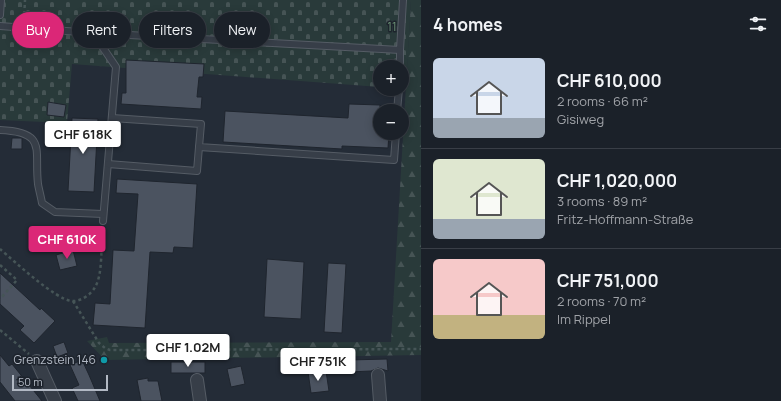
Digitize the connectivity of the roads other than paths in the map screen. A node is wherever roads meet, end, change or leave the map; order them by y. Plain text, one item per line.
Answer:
1 (1, 0) edge
2 (403, 0) edge
3 (0, 15) edge
4 (0, 26) edge
5 (72, 31) edge
6 (131, 35) edge
7 (103, 48) edge
8 (400, 50) junction
9 (400, 60) edge
10 (112, 118) junction
11 (0, 130) edge
12 (395, 140) edge
13 (199, 147) junction
14 (108, 164) junction
15 (103, 214) junction
16 (103, 221) road end
17 (37, 361) road end
18 (378, 375) dead end
19 (197, 380) dead end
20 (55, 401) edge
21 (200, 401) edge
22 (380, 401) edge

1 - 3 lane
2 - 8 lane
4 - 5 lane
6 - 8 lane
7 - 10 lane
8 - 9 lane
10 - 13 lane
10 - 14 lane
11 - 15 lane
12 - 13 lane
13 - 14 lane
14 - 15 lane
15 - 16 lane
17 - 20 street
18 - 22 street
19 - 21 street

